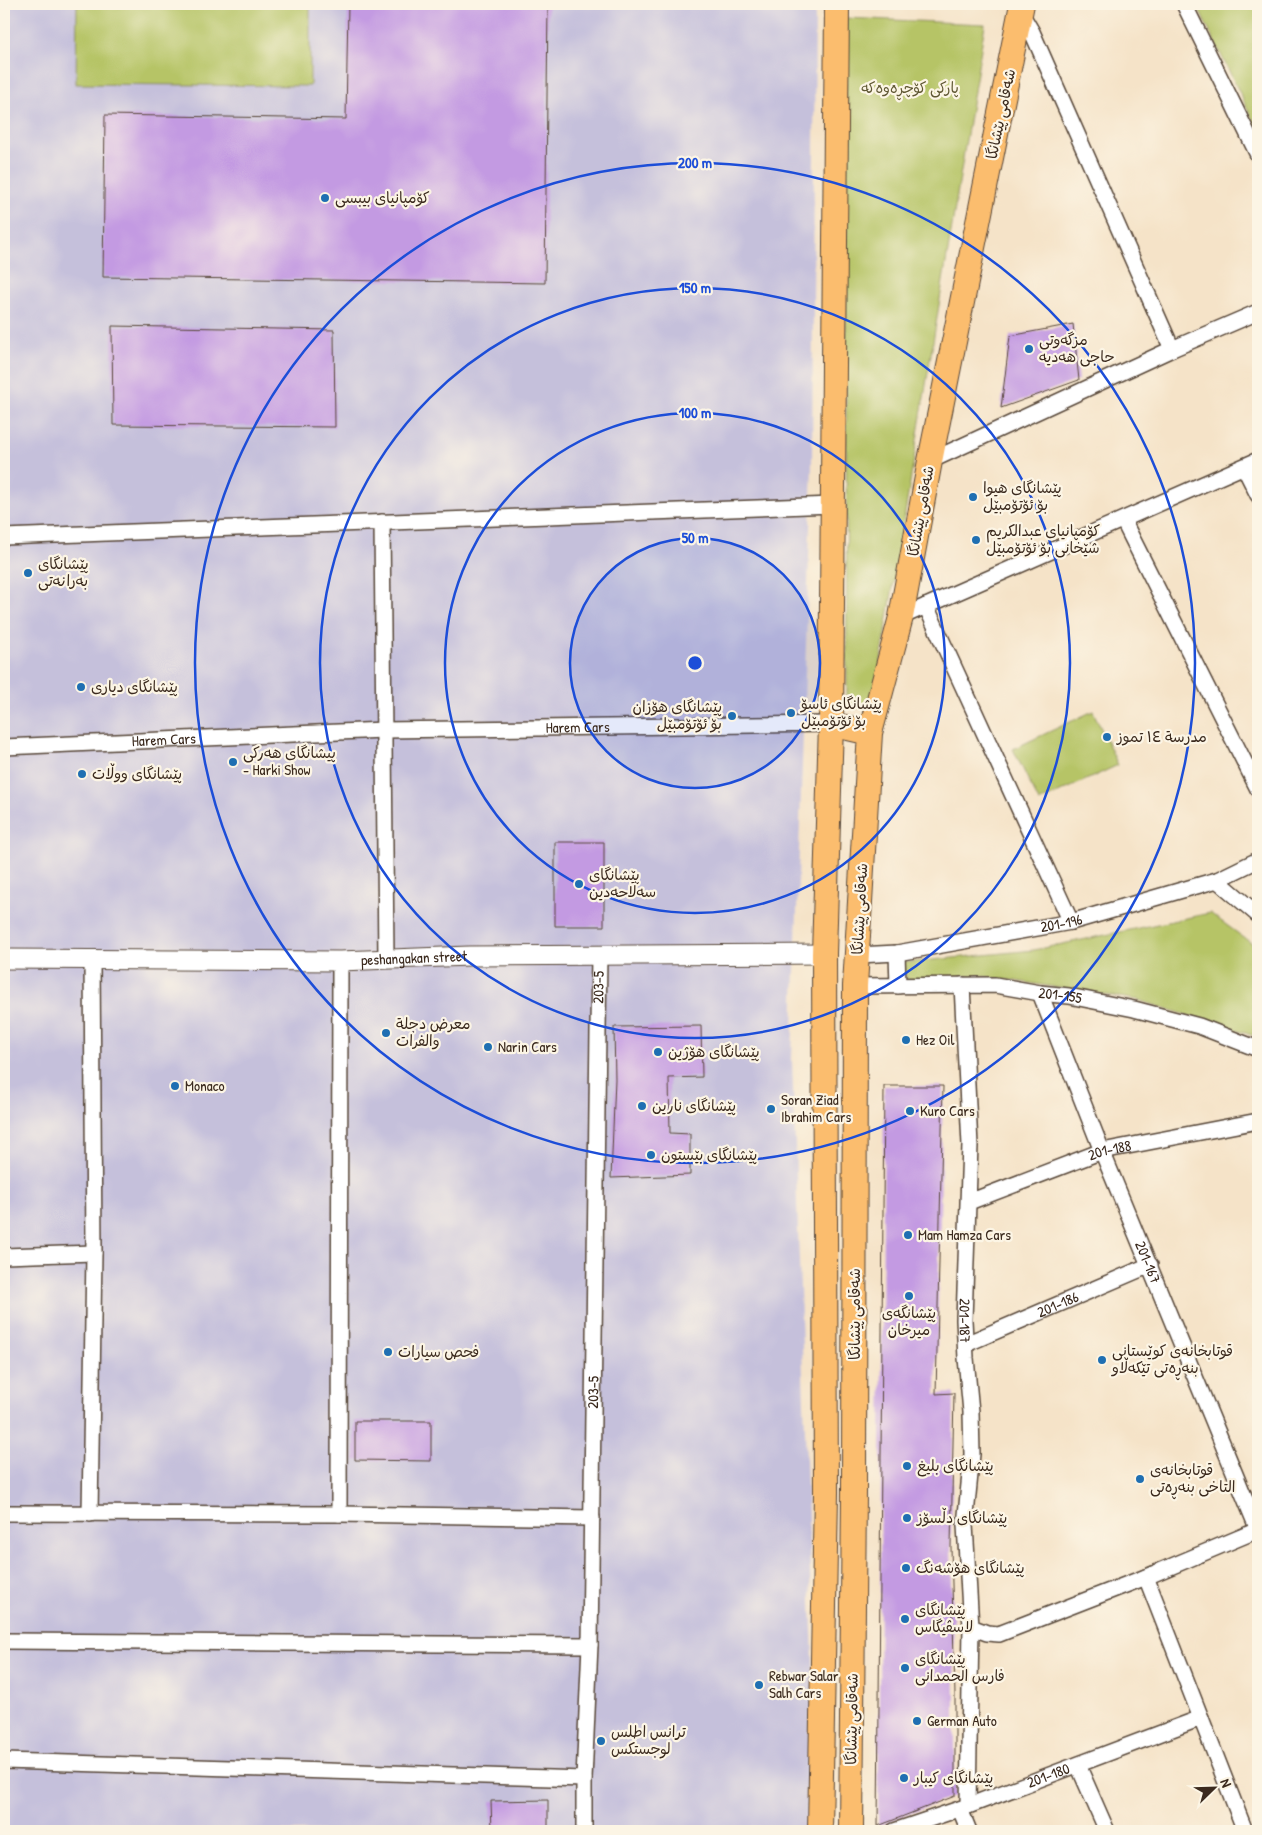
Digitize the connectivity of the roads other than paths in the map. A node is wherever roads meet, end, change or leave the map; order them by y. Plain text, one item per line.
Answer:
1 (837, 4) edge
2 (1184, 4) edge
3 (1021, 10) edge
4 (1258, 154) edge
5 (1258, 312) edge
6 (1172, 348) junction
7 (1258, 460) edge
8 (930, 461) junction
9 (1244, 467) junction
10 (1258, 495) edge
11 (832, 505) junction
12 (1123, 520) junction
13 (382, 522) junction
14 (4, 536) edge
15 (926, 606) junction
16 (902, 617) junction
17 (831, 724) junction
18 (384, 730) junction
19 (870, 733) junction
20 (4, 746) edge
21 (1258, 789) edge
22 (1258, 860) edge
23 (1217, 880) junction
24 (1258, 915) edge
25 (1071, 922) junction
26 (898, 953) junction
27 (599, 954) junction
28 (824, 954) junction
29 (858, 955) junction
30 (4, 959) edge
31 (92, 959) junction
32 (386, 960) junction
33 (340, 961) junction
34 (962, 985) junction
35 (855, 986) junction
36 (898, 986) junction
37 (1040, 993) junction
38 (1258, 1049) edge
39 (1258, 1122) edge
40 (1102, 1151) junction
41 (969, 1202) junction
42 (94, 1253) junction
43 (4, 1256) edge
44 (1150, 1265) junction
45 (966, 1344) junction
46 (826, 1492) junction
47 (854, 1492) junction
48 (4, 1513) edge
49 (90, 1514) junction
50 (339, 1514) junction
51 (592, 1518) junction
52 (1258, 1530) edge
53 (1146, 1577) junction
54 (971, 1627) junction
55 (4, 1641) edge
56 (590, 1645) junction
57 (1200, 1718) junction
58 (4, 1761) edge
59 (1078, 1765) junction
60 (584, 1779) junction
61 (964, 1808) junction
62 (1258, 1830) edge
63 (584, 1831) edge
64 (820, 1831) edge
65 (851, 1831) edge
66 (894, 1831) edge
67 (969, 1831) edge
68 (1107, 1831) edge
69 (1245, 1831) edge
70 (1253, 1831) edge

1 - 11 main road, شەقامی پێشانگا
2 - 4 street
3 - 6 street
3 - 8 main road, شەقامی پێشانگا
5 - 6 street
6 - 8 street
7 - 9 street
8 - 16 main road, شەقامی پێشانگا
9 - 10 street
9 - 12 street
11 - 13 street
11 - 17 main road, شەقامی پێشانگا
12 - 15 street
12 - 21 street
13 - 14 street
13 - 18 street
15 - 16 street
15 - 25 street
16 - 19 main road, شەقامی پێشانگا
17 - 18 street, Harem Cars
17 - 19 main road
17 - 28 main road, شەقامی پێشانگا
18 - 20 street, Harem Cars
18 - 32 street
19 - 29 main road, شەقامی پێشانگا
22 - 23 street, 201-196
23 - 24 street
23 - 25 street, 201-196
25 - 26 street, 201-196
26 - 29 street, 201-196
26 - 36 street
27 - 28 street, peshangakan street
27 - 32 street, peshangakan street
27 - 51 street, 203-5
28 - 46 main road, شەقامی پێشانگا
29 - 35 main road, شەقامی پێشانگا
30 - 31 street, peshangakan street
31 - 33 street, peshangakan street
31 - 42 street
32 - 33 street, peshangakan street
33 - 50 street
34 - 36 street, 201-155
34 - 37 street, 201-155
34 - 41 street, 201-187
35 - 36 street, 201-155
35 - 47 main road, شەقامی پێشانگا
37 - 38 street, 201-155
37 - 40 street, 201-167
39 - 40 street, 201-188
40 - 41 street, 201-188
40 - 44 street, 201-167
41 - 45 street, 201-187
42 - 43 street
42 - 49 street
44 - 45 street, 201-186
44 - 52 street, 201-167
45 - 54 street, 201-187
46 - 47 main road
46 - 64 main road, شەقامی پێشانگا
47 - 65 main road, شەقامی پێشانگا
48 - 49 street
49 - 50 street
50 - 51 street
51 - 56 street, 203-5
52 - 53 street
53 - 54 street
53 - 57 street
54 - 61 street, 201-187
55 - 56 street
56 - 60 street, 203-5
57 - 59 street, 201-180
57 - 69 street
58 - 60 street
59 - 61 street, 201-180
59 - 68 street
60 - 63 street, 203-5
61 - 66 street, 201-180
61 - 67 street
62 - 70 street

